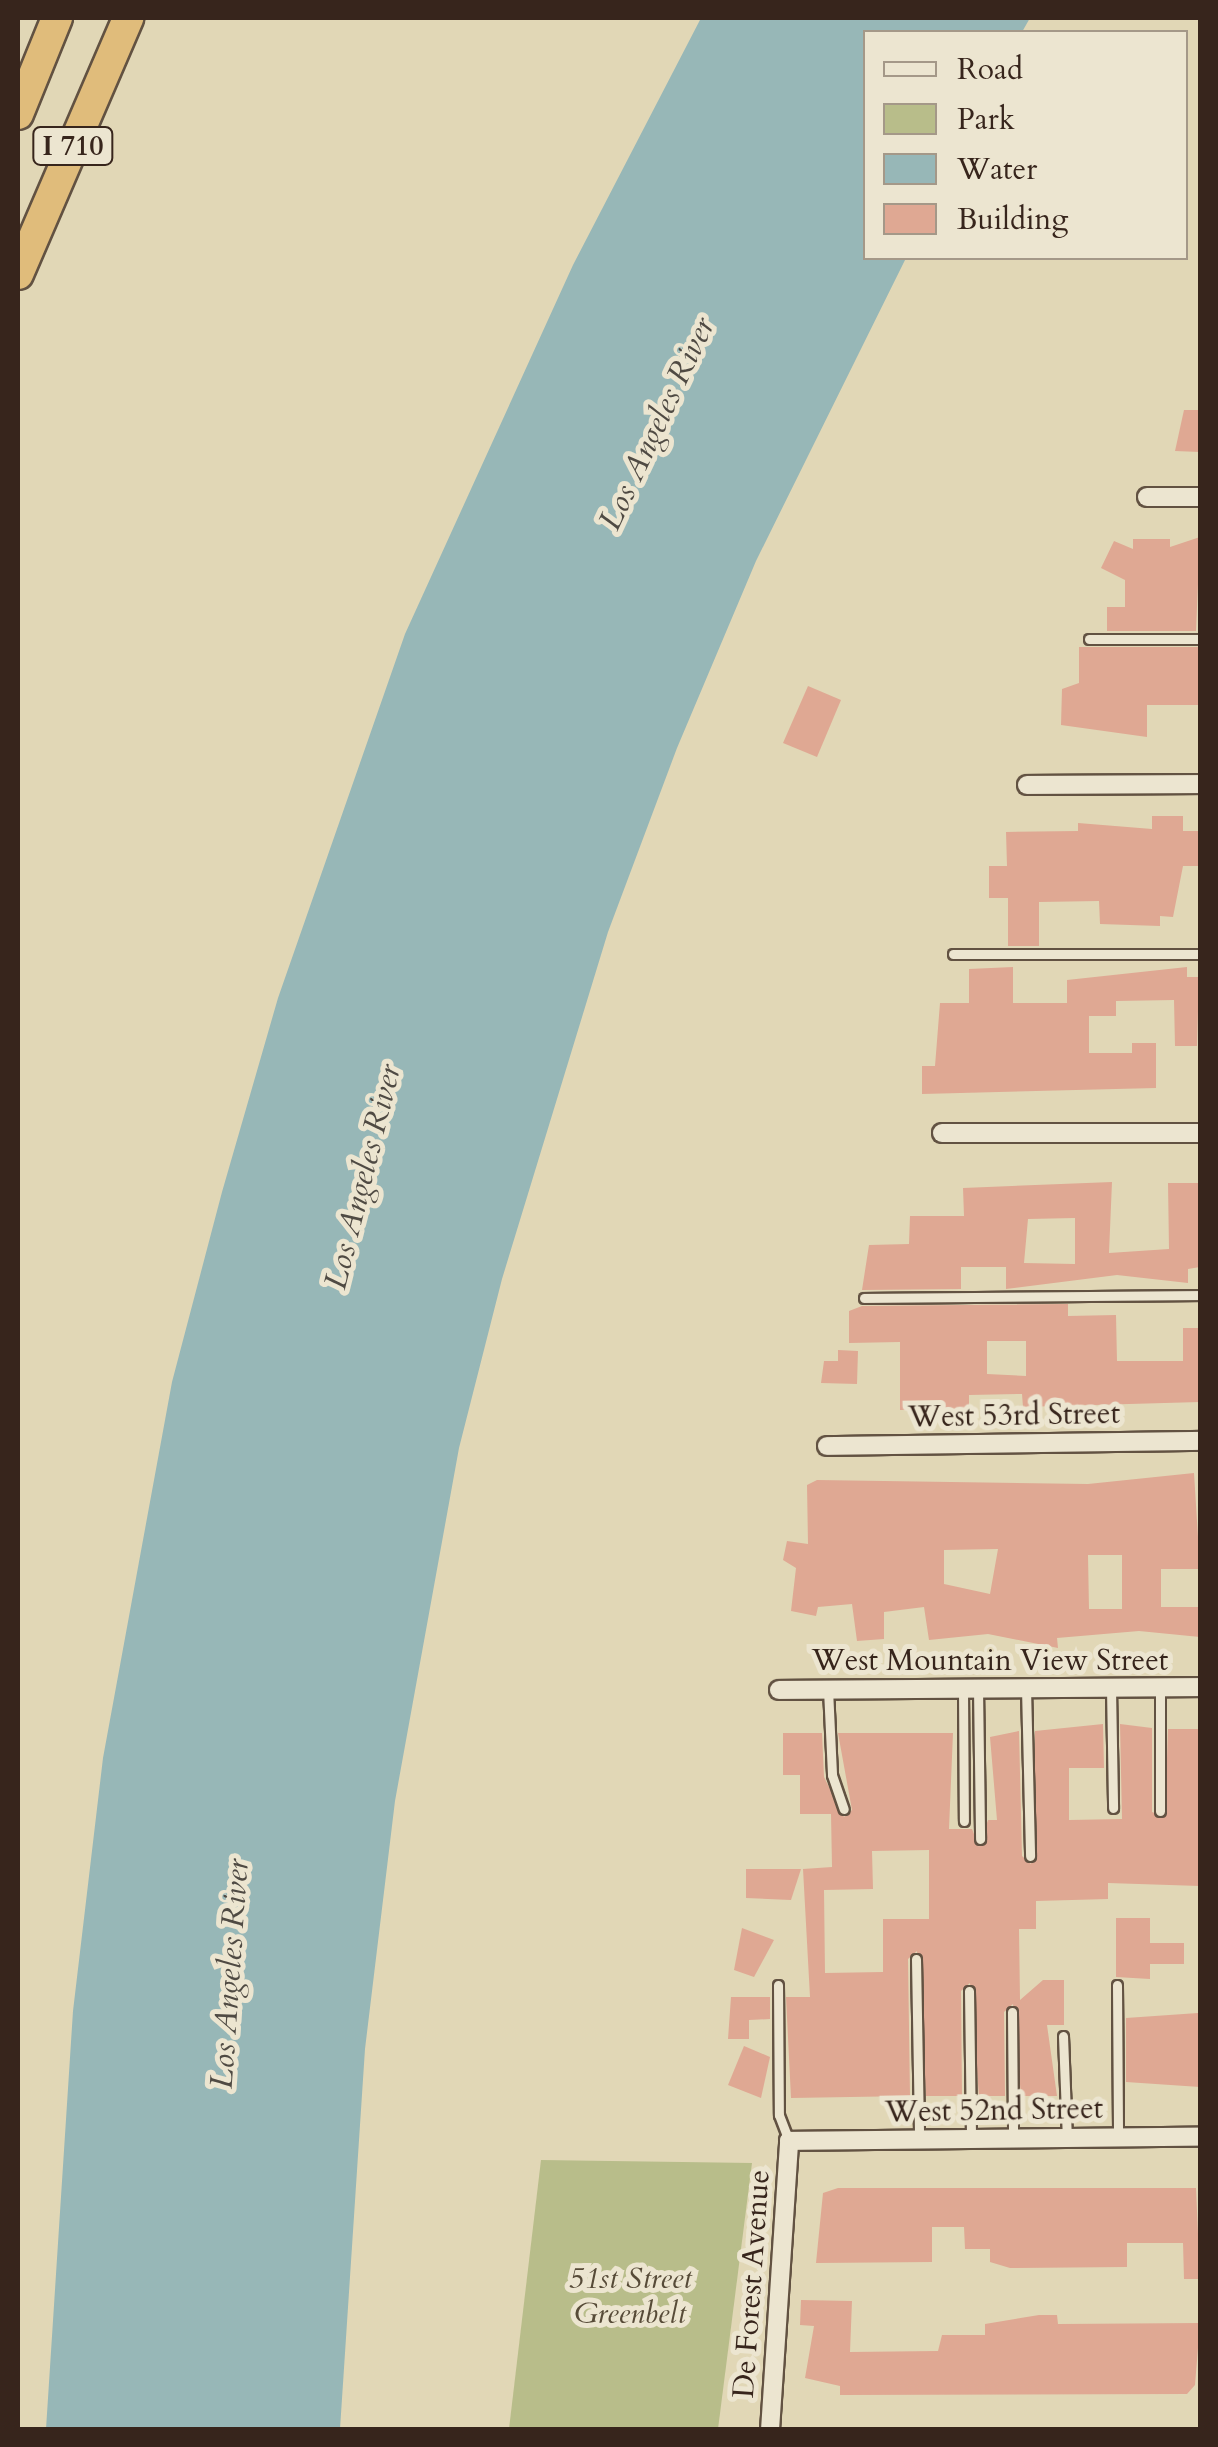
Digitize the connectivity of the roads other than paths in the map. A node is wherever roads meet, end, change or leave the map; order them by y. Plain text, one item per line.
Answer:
1 (58, 18) edge
2 (128, 18) edge
3 (18, 114) edge
4 (18, 274) edge
5 (1146, 497) dead end
6 (1200, 497) edge
7 (1089, 638) dead end
8 (1200, 639) edge
9 (1200, 784) edge
10 (1027, 785) dead end
11 (954, 954) dead end
12 (1200, 954) edge
13 (942, 1133) dead end
14 (1200, 1133) edge
15 (1200, 1294) edge
16 (864, 1298) dead end
17 (1200, 1442) edge
18 (827, 1446) dead end
19 (1160, 1687) junction
20 (1200, 1687) edge
21 (971, 1688) junction
22 (1026, 1688) junction
23 (1111, 1688) junction
24 (828, 1689) junction
25 (779, 1690) dead end
26 (1113, 1808) dead end
27 (844, 1810) dead end
28 (1160, 1811) dead end
29 (964, 1821) dead end
30 (980, 1839) dead end
31 (1030, 1856) dead end
32 (916, 1959) dead end
33 (778, 1985) dead end
34 (1117, 1985) dead end
35 (969, 1990) dead end
36 (1012, 2012) dead end
37 (1063, 2036) dead end
38 (1200, 2137) edge
39 (1014, 2138) junction
40 (1067, 2138) junction
41 (1118, 2138) junction
42 (919, 2139) junction
43 (971, 2139) junction
44 (789, 2141) junction
45 (770, 2430) edge

1 - 3 highway, I 710
2 - 4 highway, I 710
5 - 6 street
7 - 8 lane
9 - 10 street
11 - 12 lane
13 - 14 street
15 - 16 lane
17 - 18 street, West 53rd Street
19 - 20 street, West Mountain View Street
19 - 23 street, West Mountain View Street
19 - 28 lane
21 - 22 street, West Mountain View Street
21 - 24 street, West Mountain View Street
21 - 29 lane
21 - 30 lane
22 - 23 street, West Mountain View Street
22 - 31 lane
23 - 26 lane
24 - 25 street, West Mountain View Street
24 - 27 lane
32 - 42 lane
33 - 44 lane
34 - 41 lane
35 - 43 lane
36 - 39 lane
37 - 40 lane
38 - 41 street, West 52nd Street
39 - 40 street, West 52nd Street
39 - 43 street, West 52nd Street
40 - 41 street, West 52nd Street
42 - 43 street, West 52nd Street
42 - 44 street, West 52nd Street
44 - 45 street, De Forest Avenue

